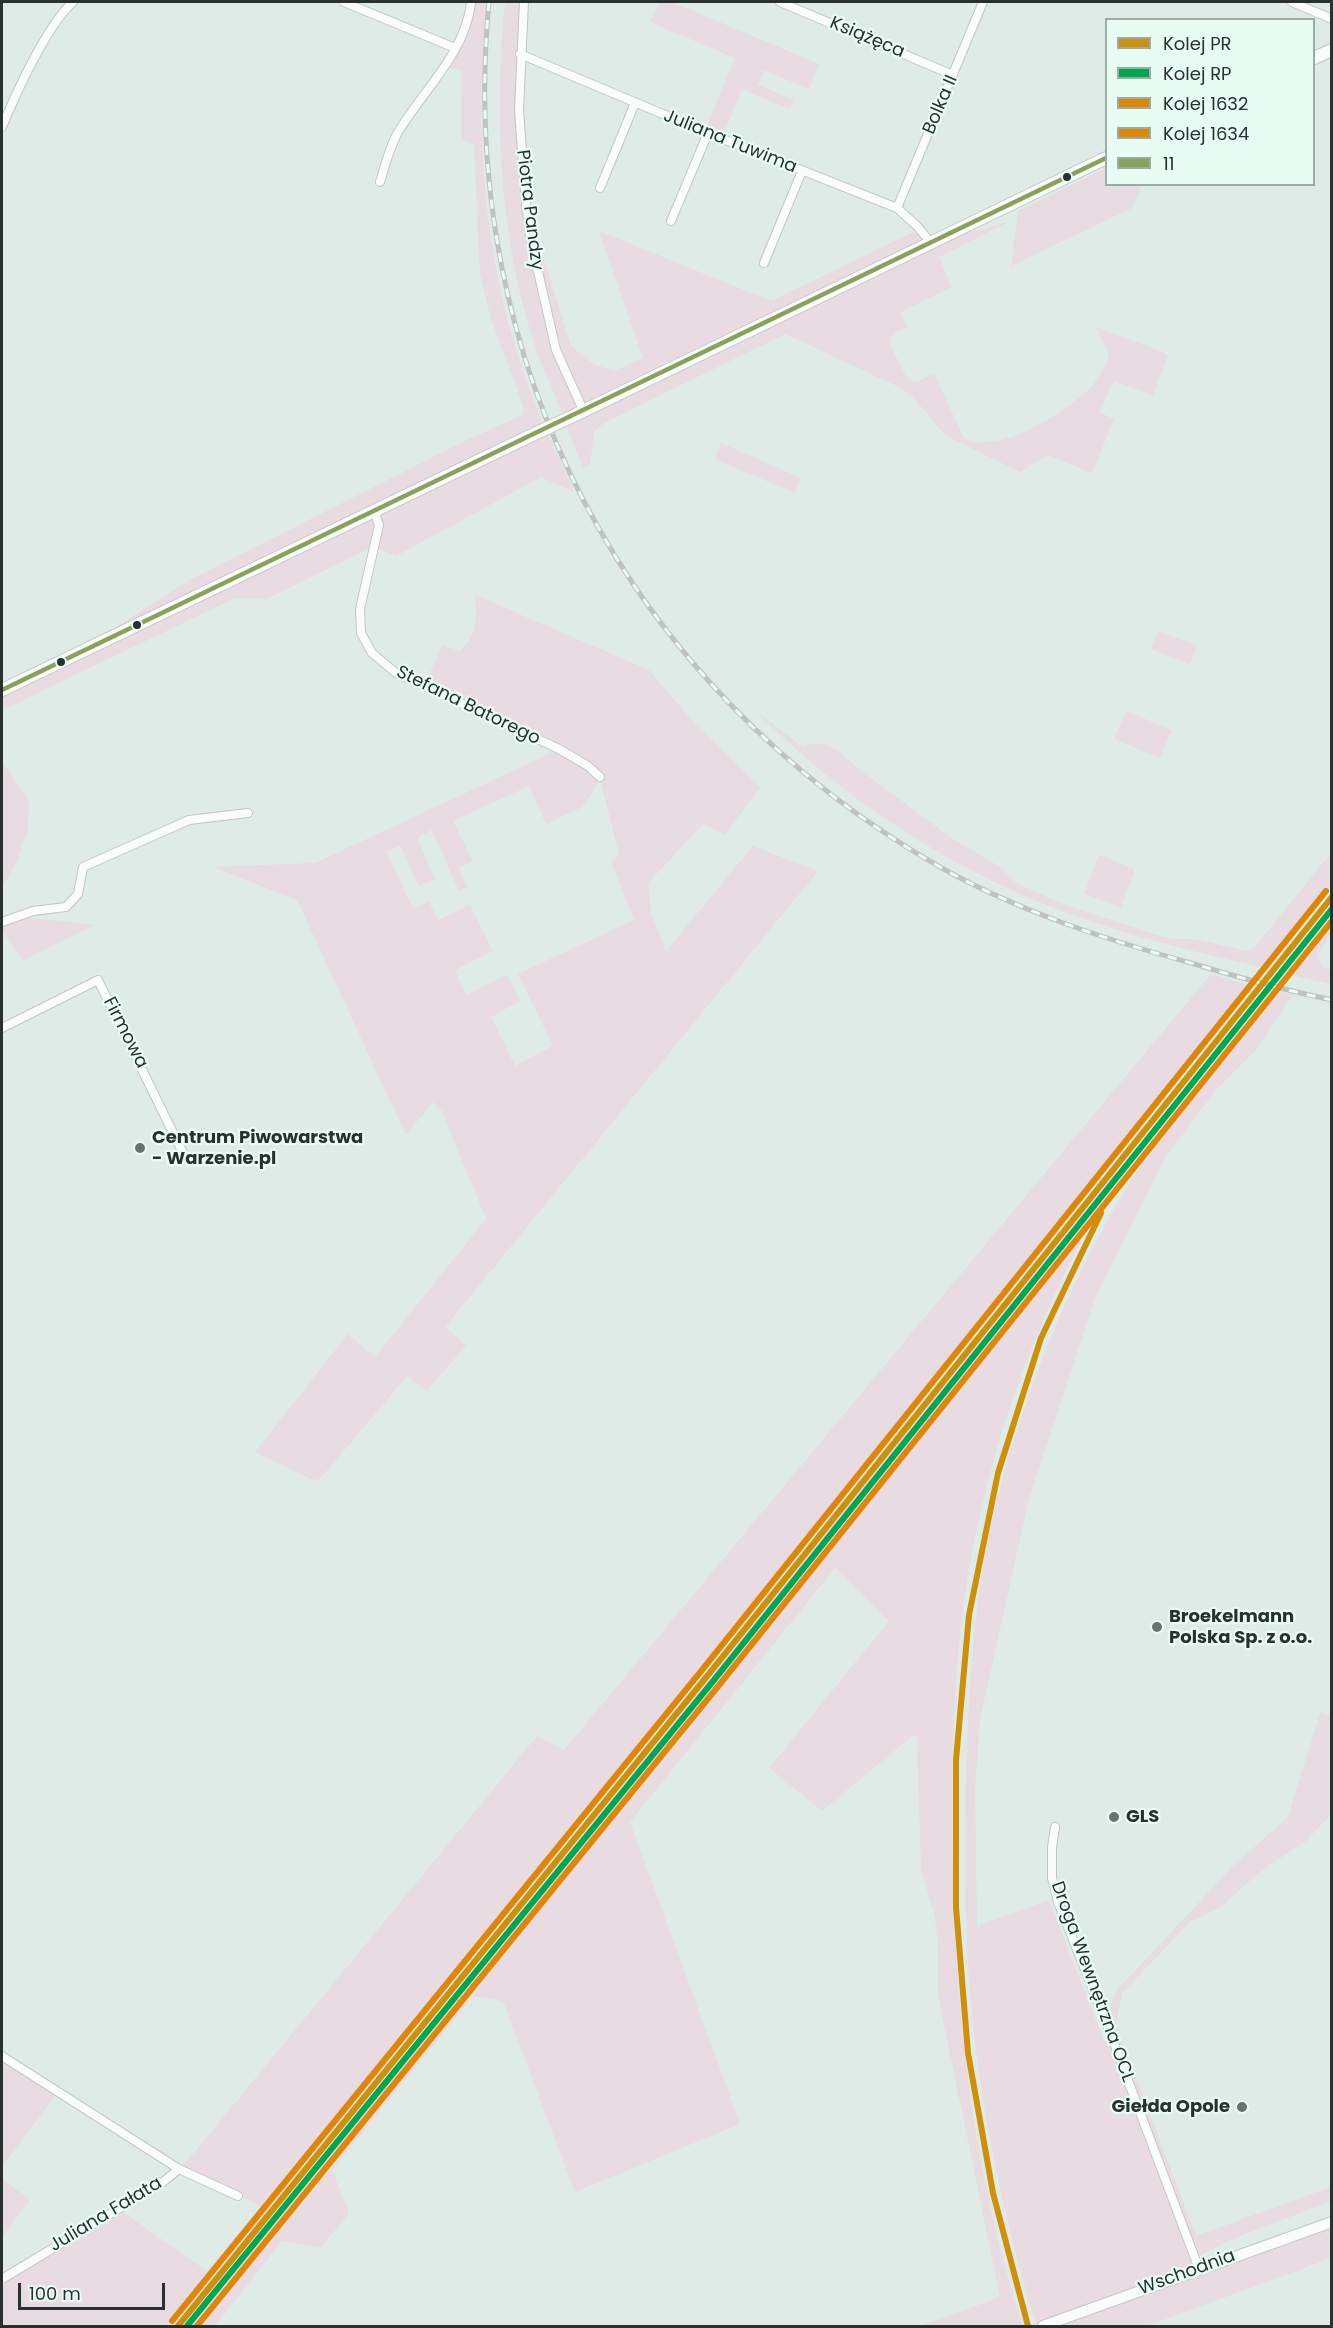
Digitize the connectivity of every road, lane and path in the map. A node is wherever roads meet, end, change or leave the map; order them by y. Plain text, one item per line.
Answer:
1 (73, 2) edge
2 (344, 2) edge
3 (471, 2) edge
4 (524, 2) edge
5 (780, 2) edge
6 (983, 2) edge
7 (1292, 2) edge
8 (1332, 19) edge
9 (455, 48) junction
10 (1332, 50) edge
11 (520, 54) junction
12 (1315, 58) edge
13 (953, 75) junction
14 (635, 103) junction
15 (2, 127) edge
16 (708, 133) junction
17 (1105, 159) edge
18 (802, 171) junction
19 (380, 182) dead end
20 (600, 188) dead end
21 (897, 208) junction
22 (671, 221) dead end
23 (931, 243) junction
24 (764, 262) dead end
25 (579, 413) junction
26 (374, 511) junction
27 (2, 690) edge
28 (600, 777) dead end
29 (248, 813) dead end
30 (2, 922) edge
31 (2, 1028) edge
32 (182, 1151) dead end
33 (1055, 1827) dead end
34 (2, 2056) edge
35 (179, 2169) junction
36 (238, 2196) dead end
37 (1332, 2222) edge
38 (1199, 2269) junction
39 (2, 2279) edge
40 (1043, 2326) edge

1 - 15 street
2 - 9 street
3 - 9 street
4 - 11 street, Piotra Pandzy
5 - 13 street, Książęca
6 - 13 street, Bolka II
7 - 8 street
9 - 19 street
10 - 12 main road
11 - 14 street, Juliana Tuwima
11 - 25 street, Piotra Pandzy
13 - 21 street, Bolka II
14 - 16 street, Juliana Tuwima
14 - 20 street
16 - 18 street, Juliana Tuwima
16 - 22 street
17 - 23 main road
18 - 21 street, Juliana Tuwima
18 - 24 street
21 - 23 street, Juliana Tuwima
23 - 25 main road
25 - 26 main road, bridge
26 - 27 main road
26 - 28 street, Stefana Batorego
29 - 30 street
31 - 32 street, Firmowa
33 - 38 street, Droga Wewnętrzna OCL
34 - 35 street
35 - 36 street
35 - 39 street, Juliana Fałata
37 - 38 street, Wschodnia
38 - 40 street, Wschodnia

